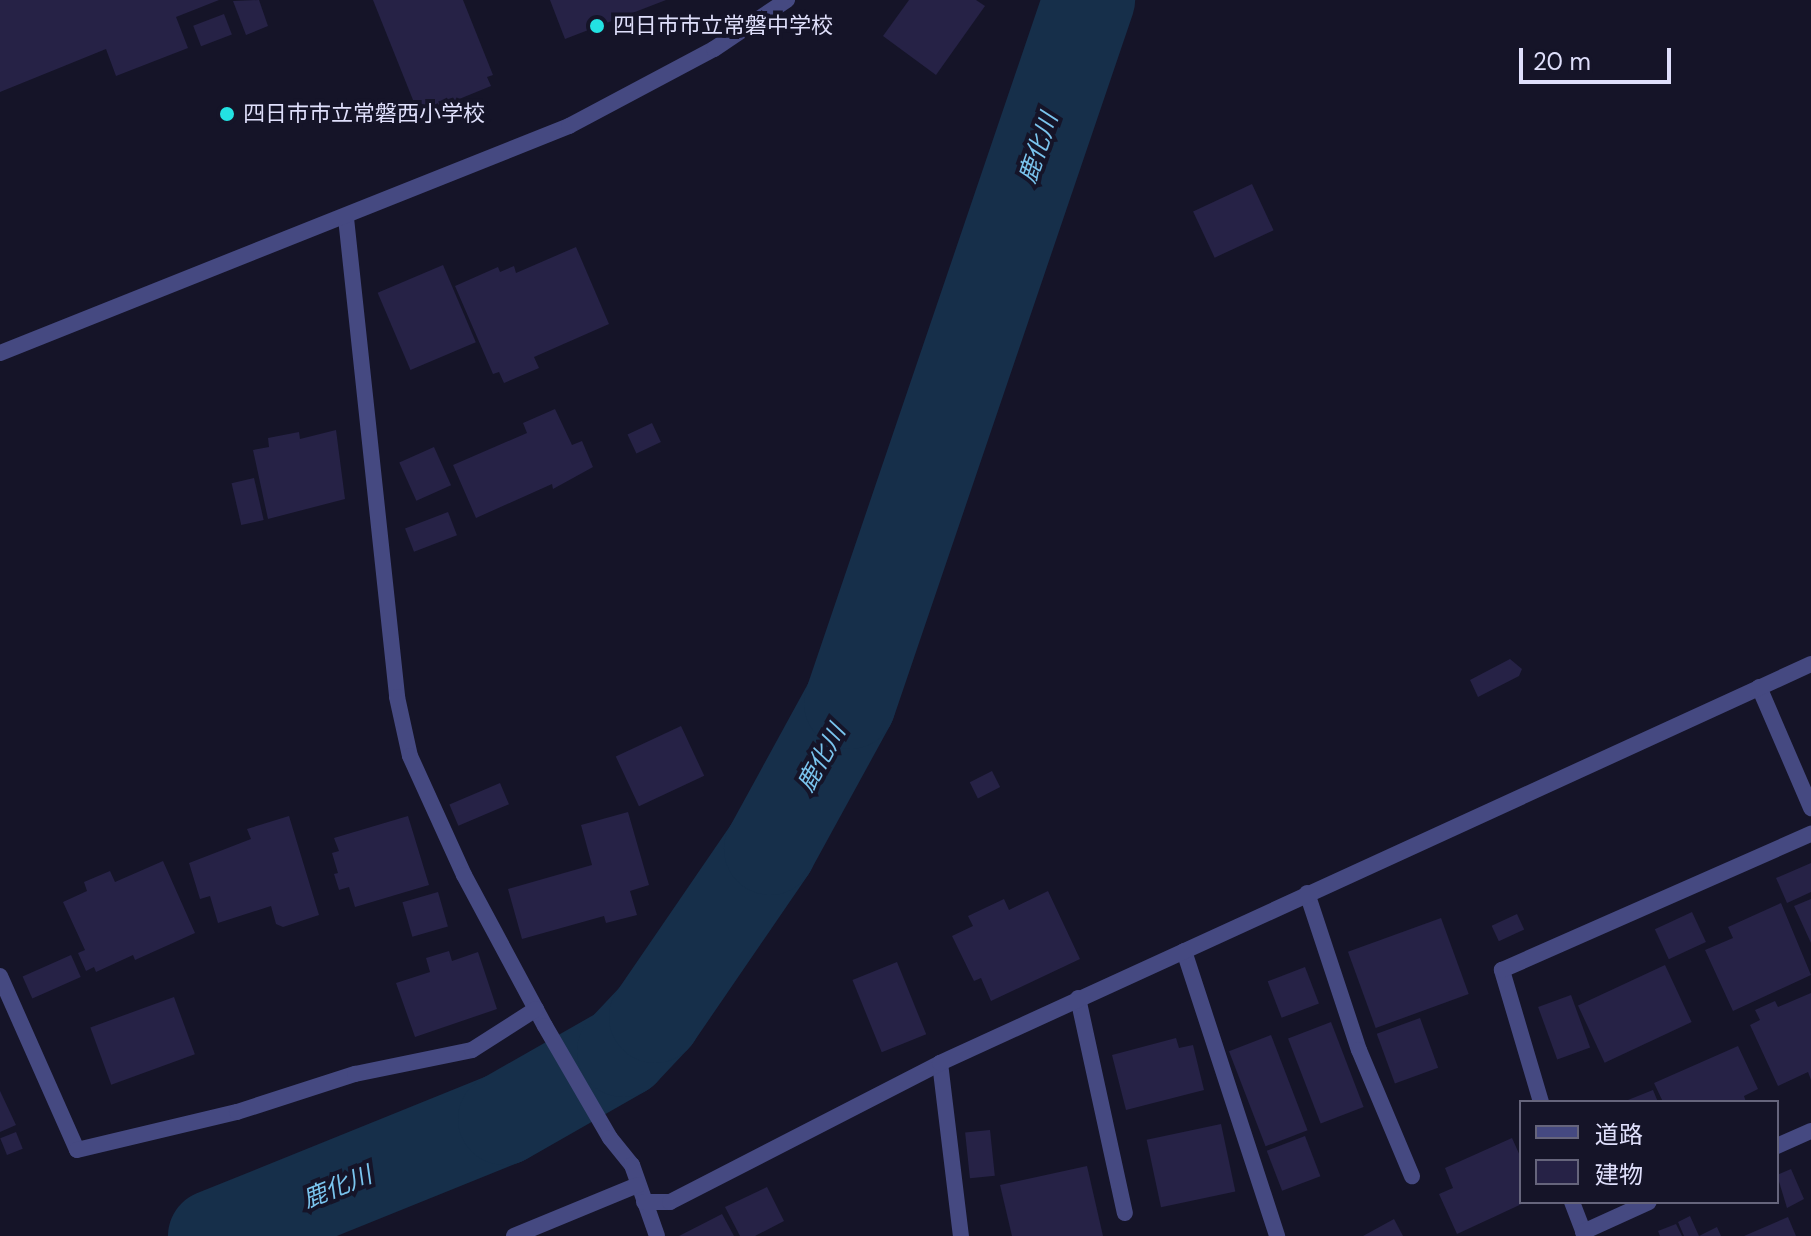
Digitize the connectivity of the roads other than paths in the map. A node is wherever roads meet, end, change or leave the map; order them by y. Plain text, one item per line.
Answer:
1 (787, 0) edge
2 (346, 218) junction
3 (0, 353) edge
4 (1811, 664) edge
5 (1759, 687) junction
6 (1811, 808) edge
7 (1811, 834) edge
8 (1307, 893) junction
9 (1184, 951) junction
10 (0, 976) edge
11 (1078, 998) junction
12 (536, 1009) junction
13 (940, 1063) junction
14 (1540, 1100) edge
15 (1811, 1131) edge
16 (1779, 1145) edge
17 (1412, 1176) dead end
18 (638, 1185) junction
19 (644, 1202) junction
20 (1573, 1204) edge
21 (1645, 1204) edge
22 (1125, 1213) dead end
23 (1584, 1234) edge
24 (514, 1236) edge
25 (657, 1236) edge
26 (961, 1236) edge
27 (1277, 1236) edge

1 - 2 street
2 - 3 street
2 - 12 street
4 - 5 street
5 - 6 street
5 - 8 street
7 - 14 street
8 - 9 street
8 - 17 street
9 - 11 street
9 - 27 street
10 - 12 street
11 - 13 street
11 - 22 street
12 - 18 street
13 - 19 street
13 - 26 street
15 - 16 street
18 - 19 street
18 - 24 street
19 - 25 street
20 - 23 street
21 - 23 street

